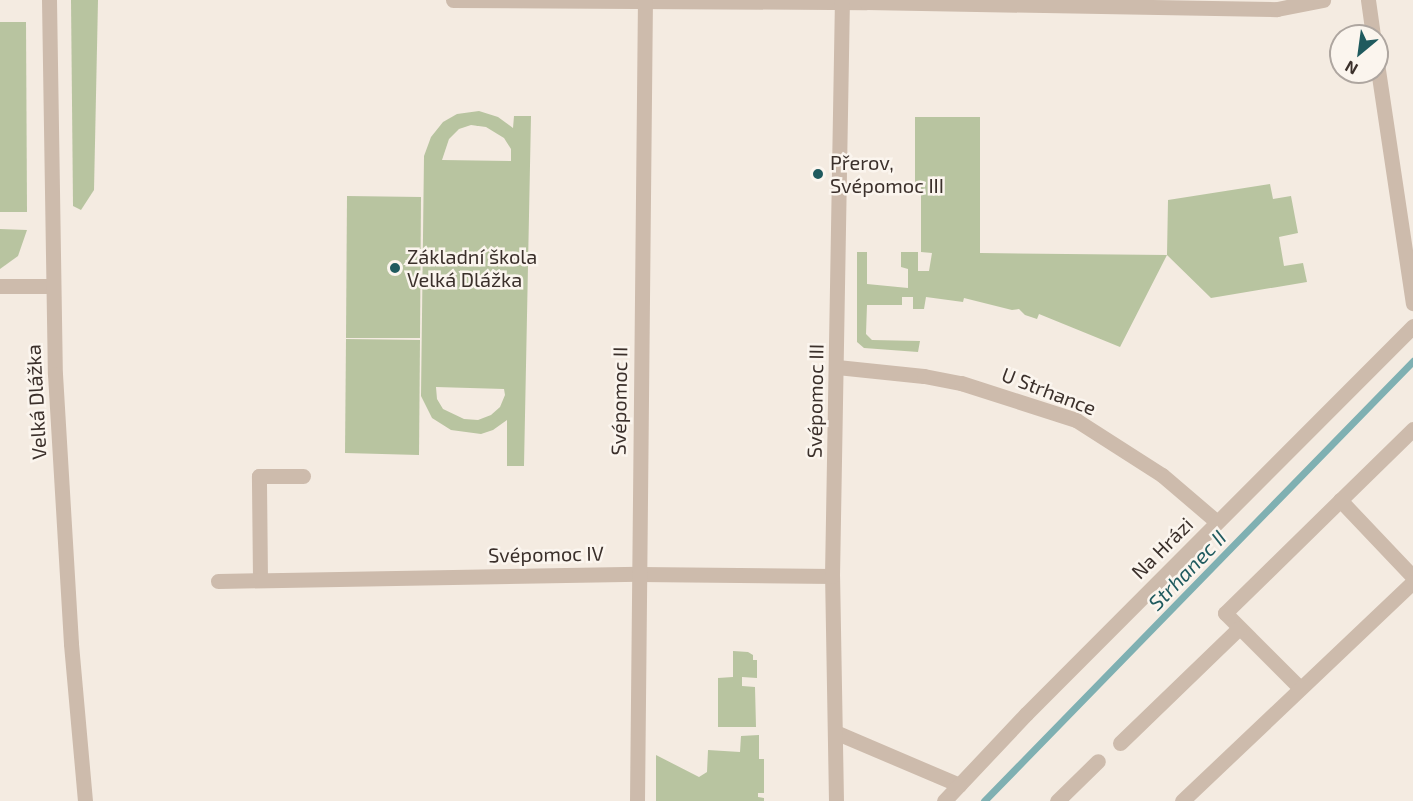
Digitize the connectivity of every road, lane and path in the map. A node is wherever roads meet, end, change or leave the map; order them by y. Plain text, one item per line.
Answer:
1 (50, 0) edge
2 (453, 0) edge
3 (1323, 0) edge
4 (1368, 0) edge
5 (842, 1) edge
6 (645, 2) junction
7 (1371, 24) edge
8 (1380, 84) edge
9 (0, 286) edge
10 (53, 286) junction
11 (1413, 303) edge
12 (1413, 326) edge
13 (837, 367) junction
14 (1413, 429) edge
15 (303, 476) dead end
16 (1340, 500) junction
17 (1217, 522) junction
18 (639, 573) junction
19 (832, 576) junction
20 (1413, 577) edge
21 (260, 579) junction
22 (218, 581) dead end
23 (1413, 582) edge
24 (1239, 628) junction
25 (1300, 688) junction
26 (835, 732) junction
27 (1120, 743) dead end
28 (1098, 761) dead end
29 (959, 785) junction
30 (85, 801) edge
31 (637, 801) edge
32 (836, 801) edge
33 (944, 801) edge
34 (1057, 801) edge
35 (1182, 801) edge

1 - 10 street, Velká Dlážka
2 - 6 street
3 - 5 street
4 - 7 street
5 - 6 street
5 - 13 street, Svépomoc III
6 - 18 street, Svépomoc II
8 - 11 street
9 - 10 street
10 - 30 street, Velká Dlážka
12 - 17 street, Na Hrázi
13 - 17 street, U Strhance
13 - 19 street, Svépomoc III
14 - 16 street
15 - 21 street
16 - 20 street
16 - 24 street
17 - 29 street, Na Hrázi
18 - 19 street, Svépomoc IV
18 - 21 street, Svépomoc IV
18 - 31 street, Svépomoc II
19 - 26 street, Svépomoc III
21 - 22 street, Svépomoc IV
23 - 25 street
24 - 25 street
24 - 27 street
25 - 35 street
26 - 29 street
26 - 32 street, Svépomoc III
28 - 34 street
29 - 33 street, Na Hrázi

